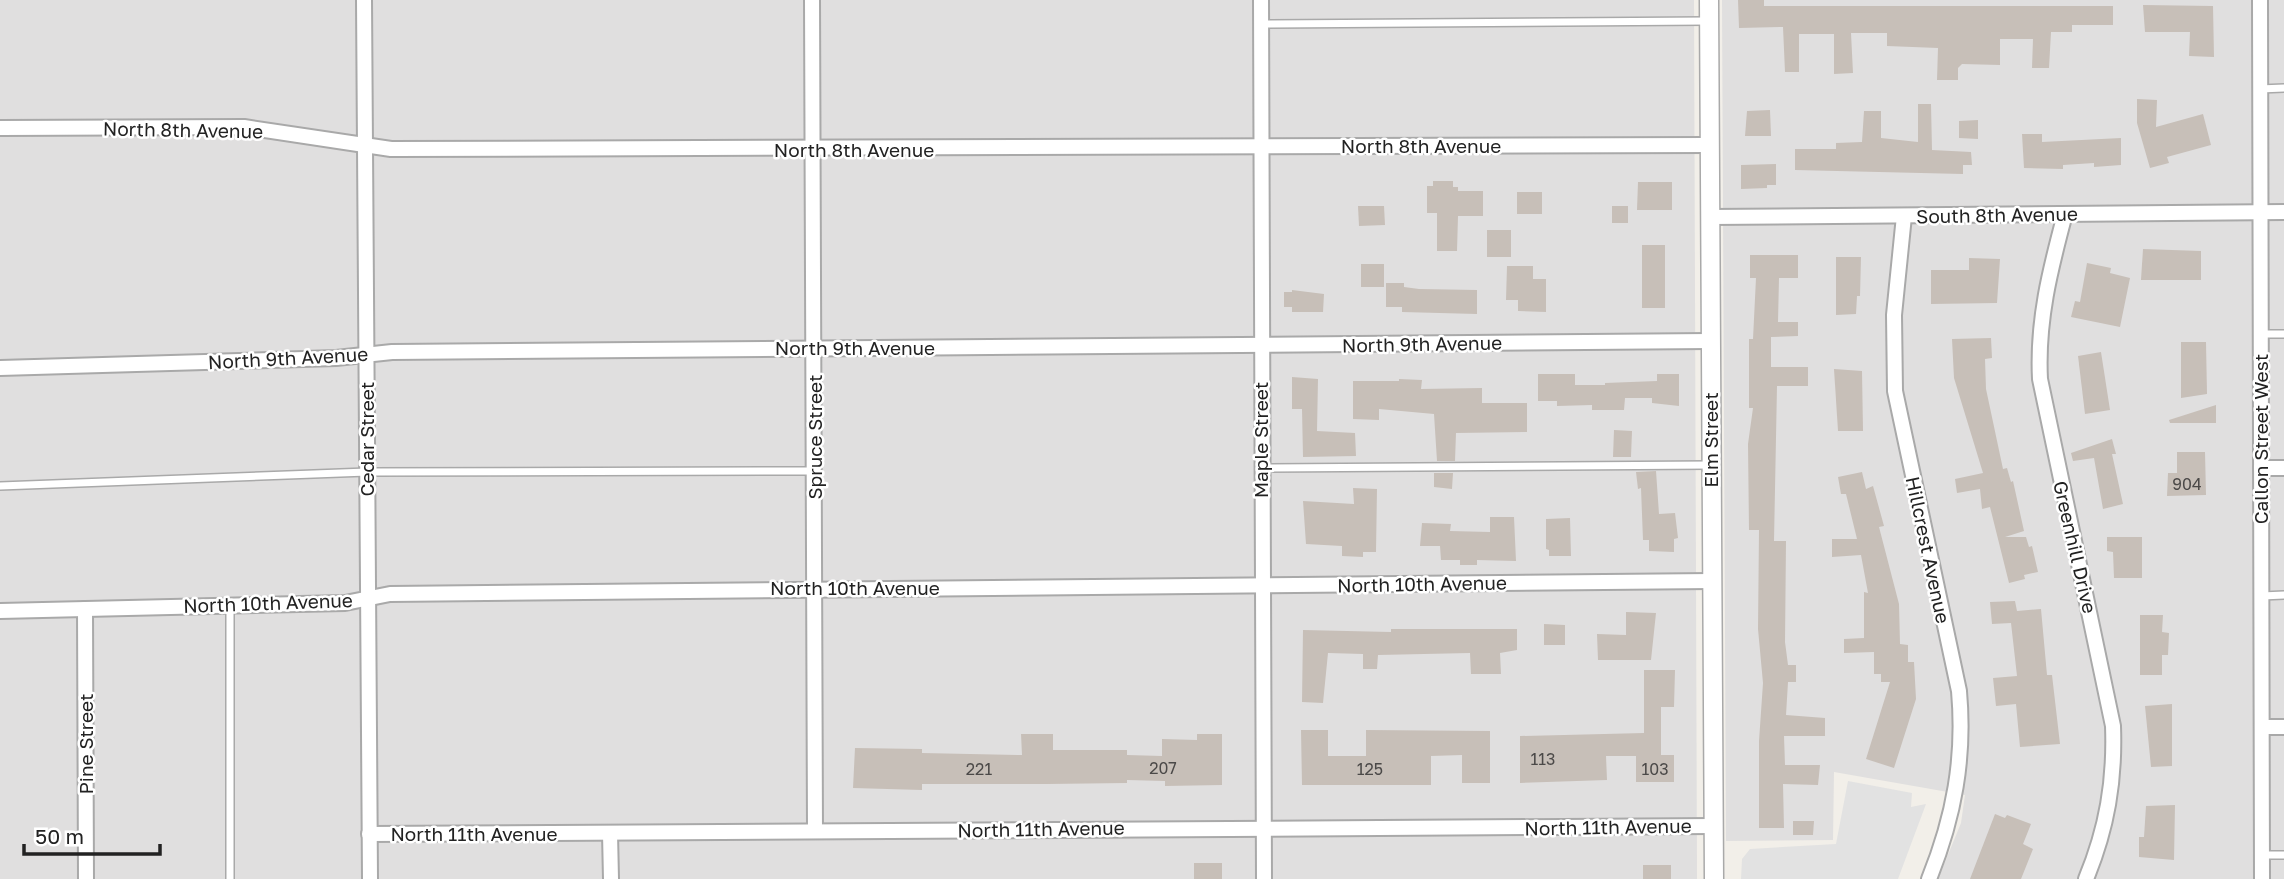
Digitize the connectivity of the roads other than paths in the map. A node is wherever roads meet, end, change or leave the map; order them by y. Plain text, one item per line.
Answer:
1 (364, 0) edge
2 (812, 0) edge
3 (1261, 0) edge
4 (1709, 0) edge
5 (2260, 0) edge
6 (1709, 21) junction
7 (1261, 24) junction
8 (2284, 88) edge
9 (2259, 89) junction
10 (0, 128) edge
11 (1709, 145) junction
12 (365, 146) junction
13 (1262, 148) junction
14 (814, 150) junction
15 (2260, 212) junction
16 (2284, 212) edge
17 (2065, 214) junction
18 (1904, 216) junction
19 (1710, 218) junction
20 (2260, 334) junction
21 (2284, 334) edge
22 (1710, 341) junction
23 (1261, 346) junction
24 (815, 349) junction
25 (366, 355) junction
26 (0, 368) edge
27 (1711, 465) junction
28 (1262, 468) junction
29 (2261, 468) junction
30 (2284, 468) edge
31 (815, 471) junction
32 (368, 472) junction
33 (0, 486) edge
34 (1712, 581) junction
35 (1262, 586) junction
36 (815, 589) junction
37 (2284, 595) edge
38 (2262, 596) junction
39 (369, 598) junction
40 (230, 606) junction
41 (85, 609) junction
42 (0, 611) edge
43 (2262, 727) junction
44 (2284, 727) edge
45 (1714, 826) junction
46 (1264, 828) junction
47 (815, 831) junction
48 (610, 833) junction
49 (369, 834) junction
50 (2262, 855) junction
51 (2284, 855) edge
52 (86, 879) edge
53 (230, 879) edge
54 (370, 879) edge
55 (611, 879) edge
56 (1264, 879) edge
57 (1714, 879) edge
58 (1929, 879) edge
59 (2086, 879) edge
60 (2262, 879) edge

1 - 12 street, Cedar Street
2 - 14 street, Spruce Street
3 - 7 street, Maple Street
4 - 6 street, Elm Street
5 - 9 street, Callon Street West
6 - 7 lane
6 - 11 street, Elm Street
7 - 13 street, Maple Street
8 - 9 lane
9 - 15 street, Callon Street West
10 - 12 street, North 8th Avenue
11 - 13 street, North 8th Avenue
11 - 19 street, Elm Street
12 - 14 street, North 8th Avenue
12 - 25 street, Cedar Street
13 - 14 street, North 8th Avenue
13 - 23 street, Maple Street
14 - 24 street, Spruce Street
15 - 16 street, South 8th Avenue
15 - 17 street, South 8th Avenue
15 - 20 street, Callon Street West
17 - 18 street, South 8th Avenue
17 - 59 street, Greenhill Drive
18 - 19 street, South 8th Avenue
18 - 58 street, Hillcrest Avenue
19 - 22 street, Elm Street
20 - 21 lane
20 - 29 street, Callon Street West
22 - 23 street, North 9th Avenue
22 - 27 street, Elm Street
23 - 24 street, North 9th Avenue
23 - 28 street, Maple Street
24 - 25 street, North 9th Avenue
24 - 31 street, Spruce Street
25 - 26 street, North 9th Avenue
25 - 32 street, Cedar Street
27 - 28 lane
27 - 34 street, Elm Street
28 - 35 street, Maple Street
29 - 30 street
29 - 38 street, Callon Street West
31 - 32 lane
31 - 36 street, Spruce Street
32 - 33 lane
32 - 39 street, Cedar Street
34 - 35 street, North 10th Avenue
34 - 45 street, Elm Street
35 - 36 street, North 10th Avenue
35 - 46 street, Maple Street
36 - 39 street, North 10th Avenue
36 - 47 street, Spruce Street
37 - 38 lane
38 - 43 street, Callon Street West
39 - 40 street, North 10th Avenue
39 - 49 street, Cedar Street
40 - 41 street, North 10th Avenue
40 - 53 lane
41 - 42 street, North 10th Avenue
41 - 52 street, Pine Street
43 - 44 street
43 - 50 street, Callon Street West
45 - 46 street, North 11th Avenue
45 - 57 street, Elm Street
46 - 47 street, North 11th Avenue
46 - 56 street, Maple Street
47 - 48 street, North 11th Avenue
48 - 49 street, North 11th Avenue
48 - 55 street
49 - 54 street, Cedar Street
50 - 51 lane
50 - 60 street, Callon Street West

